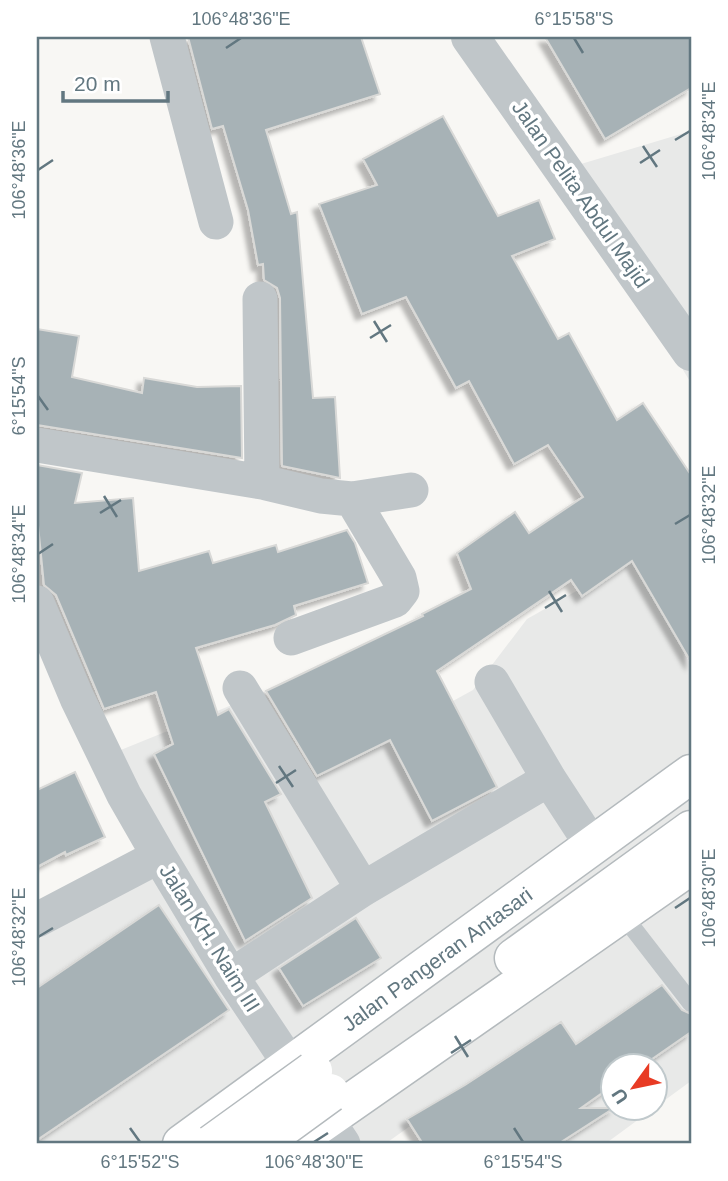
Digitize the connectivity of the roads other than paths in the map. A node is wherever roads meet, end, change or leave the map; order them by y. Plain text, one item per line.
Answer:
1 (167, 37) edge
2 (470, 37) edge
3 (216, 222) dead end
4 (260, 299) dead end
5 (691, 352) edge
6 (37, 445) edge
7 (262, 482) junction
8 (411, 490) dead end
9 (352, 499) junction
10 (37, 603) edge
11 (290, 638) dead end
12 (492, 681) dead end
13 (240, 688) dead end
14 (691, 774) edge
15 (549, 779) junction
16 (691, 797) edge
17 (691, 830) edge
18 (592, 845) junction
19 (159, 856) junction
20 (691, 864) edge
21 (363, 889) junction
22 (622, 914) junction
23 (37, 920) edge
24 (232, 976) junction
25 (691, 1003) edge
26 (290, 1065) junction
27 (335, 1131) edge
28 (182, 1144) edge
29 (212, 1144) edge
30 (260, 1144) edge
31 (291, 1144) edge

1 - 3 street
2 - 5 street, Jalan Pelita Abdul Majid
4 - 7 street
6 - 7 street
7 - 9 street
8 - 9 street
9 - 11 street
10 - 19 street
12 - 15 street
13 - 21 street
14 - 18 main road, Jalan Pangeran Antasari
15 - 18 street
15 - 21 street
16 - 29 main road, bridge
17 - 30 main road, bridge
18 - 26 main road, Jalan Pangeran Antasari
19 - 23 street, Jalan KH. Naim III
19 - 24 street, Jalan KH. Naim III
20 - 22 main road
21 - 24 street
22 - 25 lane
22 - 27 main road
24 - 26 street, Jalan KH. Naim III
26 - 27 street, Jalan KH. Naim III
26 - 28 main road, Jalan Pangeran Antasari
27 - 31 main road

